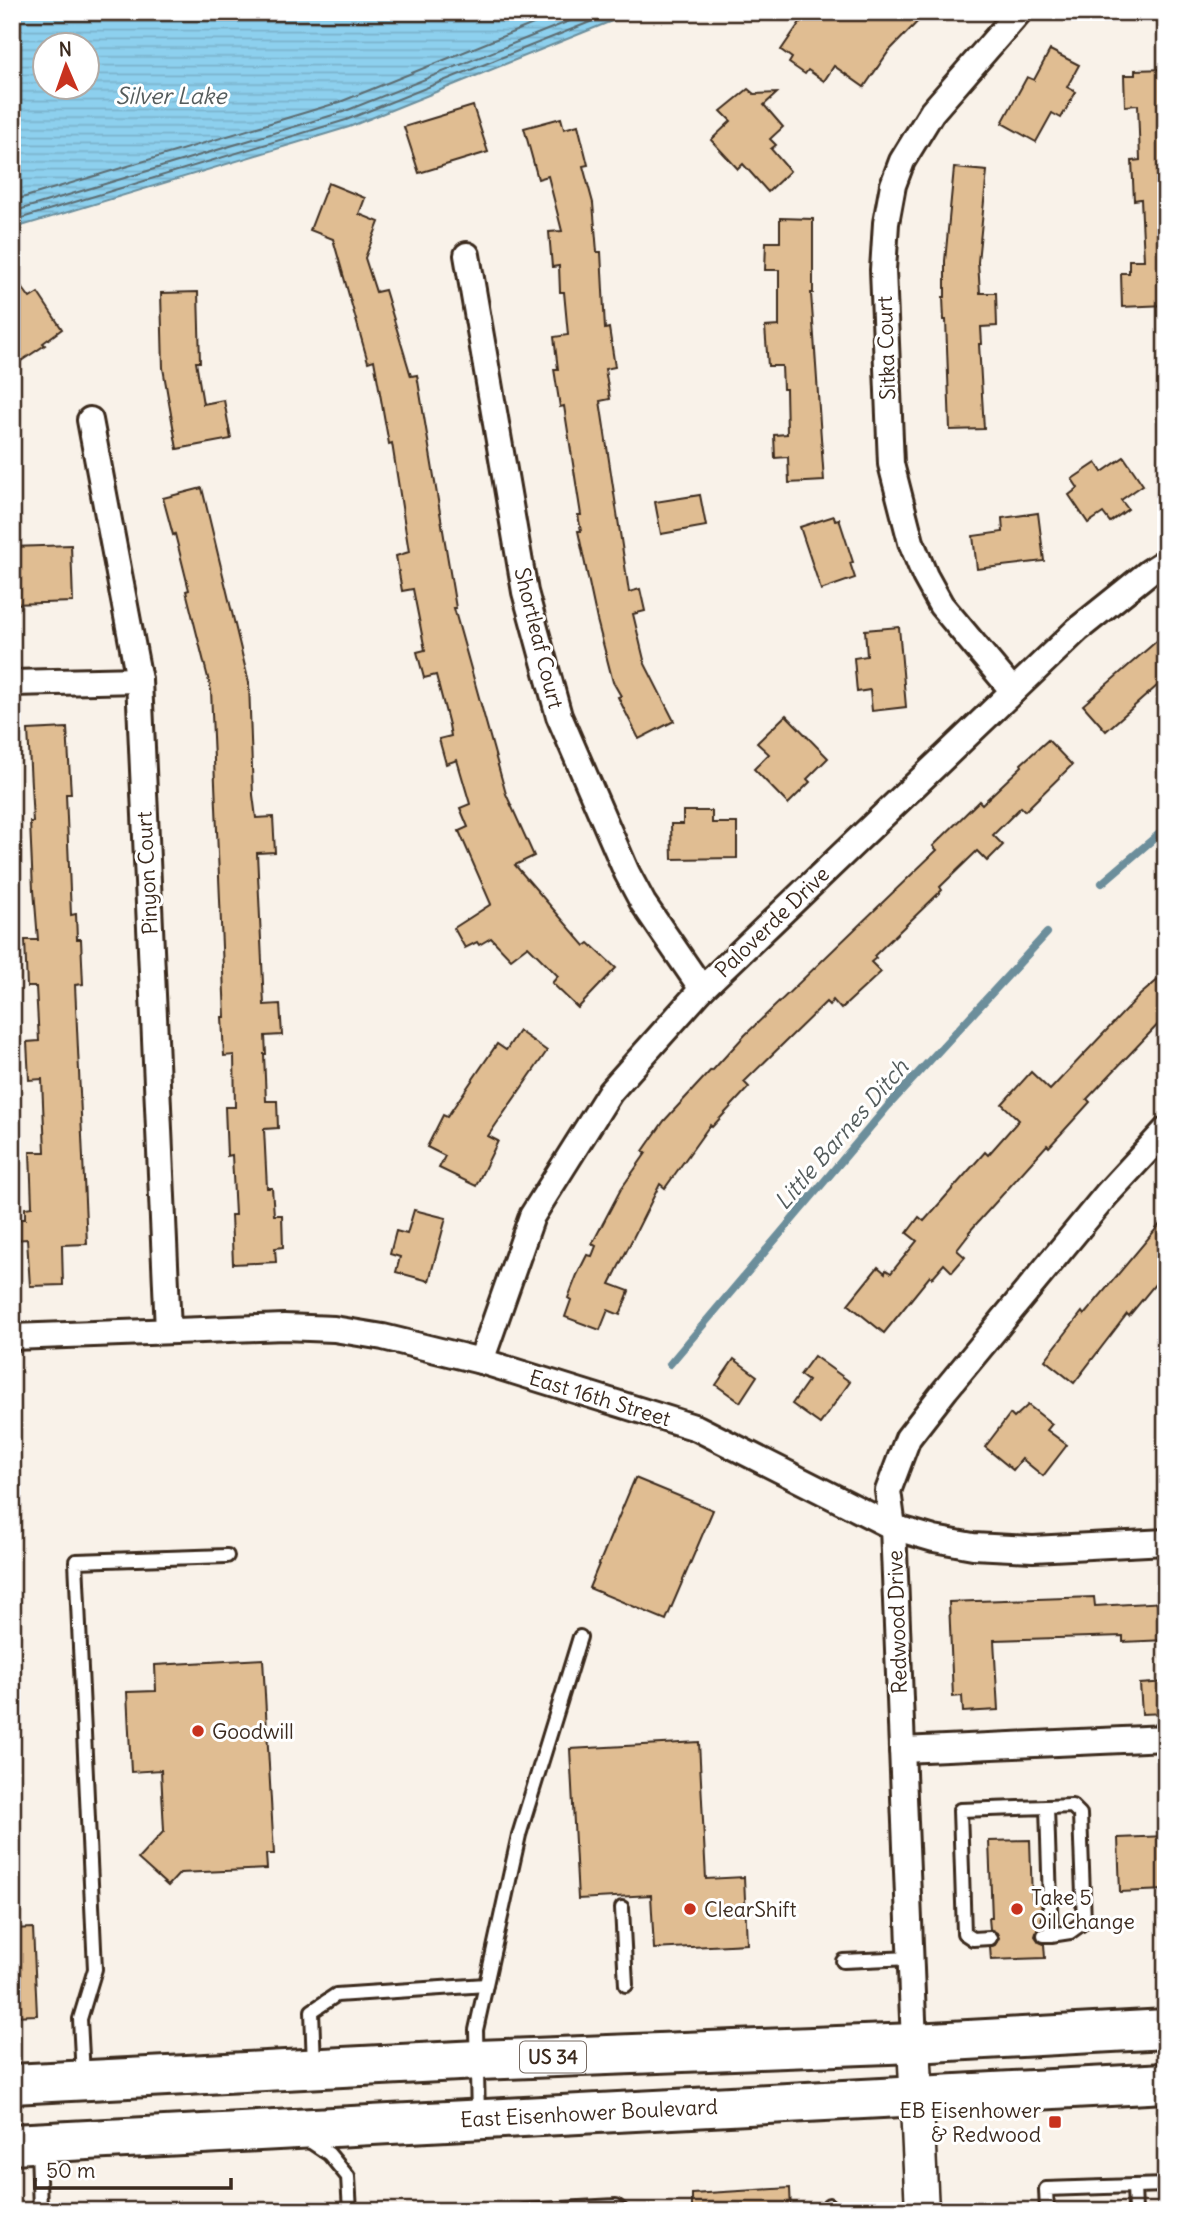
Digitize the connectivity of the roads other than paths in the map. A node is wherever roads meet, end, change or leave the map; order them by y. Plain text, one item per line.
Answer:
1 (1019, 12) edge
2 (467, 255) dead end
3 (90, 420) dead end
4 (1166, 561) edge
5 (139, 680) junction
6 (12, 683) edge
7 (1013, 691) junction
8 (702, 989) junction
9 (1166, 1130) edge
10 (168, 1331) junction
11 (12, 1336) edge
12 (481, 1361) junction
13 (893, 1527) junction
14 (1166, 1542) edge
15 (227, 1556) dead end
16 (580, 1636) dead end
17 (1166, 1738) edge
18 (902, 1751) junction
19 (1047, 1807) junction
20 (622, 1908) dead end
21 (990, 1938) dead end
22 (911, 1958) junction
23 (843, 1961) dead end
24 (486, 1985) junction
25 (626, 1985) dead end
26 (1166, 2029) edge
27 (914, 2043) junction
28 (478, 2060) junction
29 (314, 2068) junction
30 (83, 2080) junction
31 (1166, 2082) edge
32 (12, 2084) edge
33 (917, 2096) junction
34 (478, 2119) junction
35 (293, 2129) junction
36 (25, 2143) edge
37 (1166, 2185) edge
38 (1134, 2186) junction
39 (40, 2211) edge
40 (350, 2211) edge
41 (524, 2211) edge
42 (622, 2211) edge
43 (922, 2211) edge
44 (1046, 2211) edge
45 (1135, 2211) edge

1 - 7 street, Sitka Court
2 - 8 street, Shortleaf Court
3 - 5 street, Pinyon Court
4 - 7 street, Paloverde Drive
5 - 6 street
5 - 10 street, Pinyon Court
7 - 8 street, Paloverde Drive
8 - 12 street, Paloverde Drive
9 - 13 street, Redwood Drive
10 - 11 street, East 16th Street
10 - 12 street, East 16th Street
12 - 13 street, East 16th Street
13 - 14 street, East 16th Street
13 - 18 street, Redwood Drive
15 - 30 lane
16 - 24 lane
17 - 18 street
18 - 22 street, Redwood Drive
19 - 19 lane
19 - 21 lane
20 - 25 lane
22 - 23 lane
22 - 27 street, Redwood Drive
24 - 28 lane
24 - 29 lane
26 - 27 highway, US 34
27 - 28 highway, US 34
27 - 33 street, Redwood Drive
28 - 29 highway, US 34
28 - 34 lane
29 - 30 highway, US 34
30 - 32 highway, US 34
31 - 33 highway, East Eisenhower Boulevard
33 - 34 highway, East Eisenhower Boulevard
33 - 43 street, Redwood Drive
34 - 35 highway, East Eisenhower Boulevard
35 - 36 highway, East Eisenhower Boulevard
35 - 40 lane
36 - 39 lane
37 - 38 lane
38 - 44 lane
38 - 45 lane
41 - 42 lane

